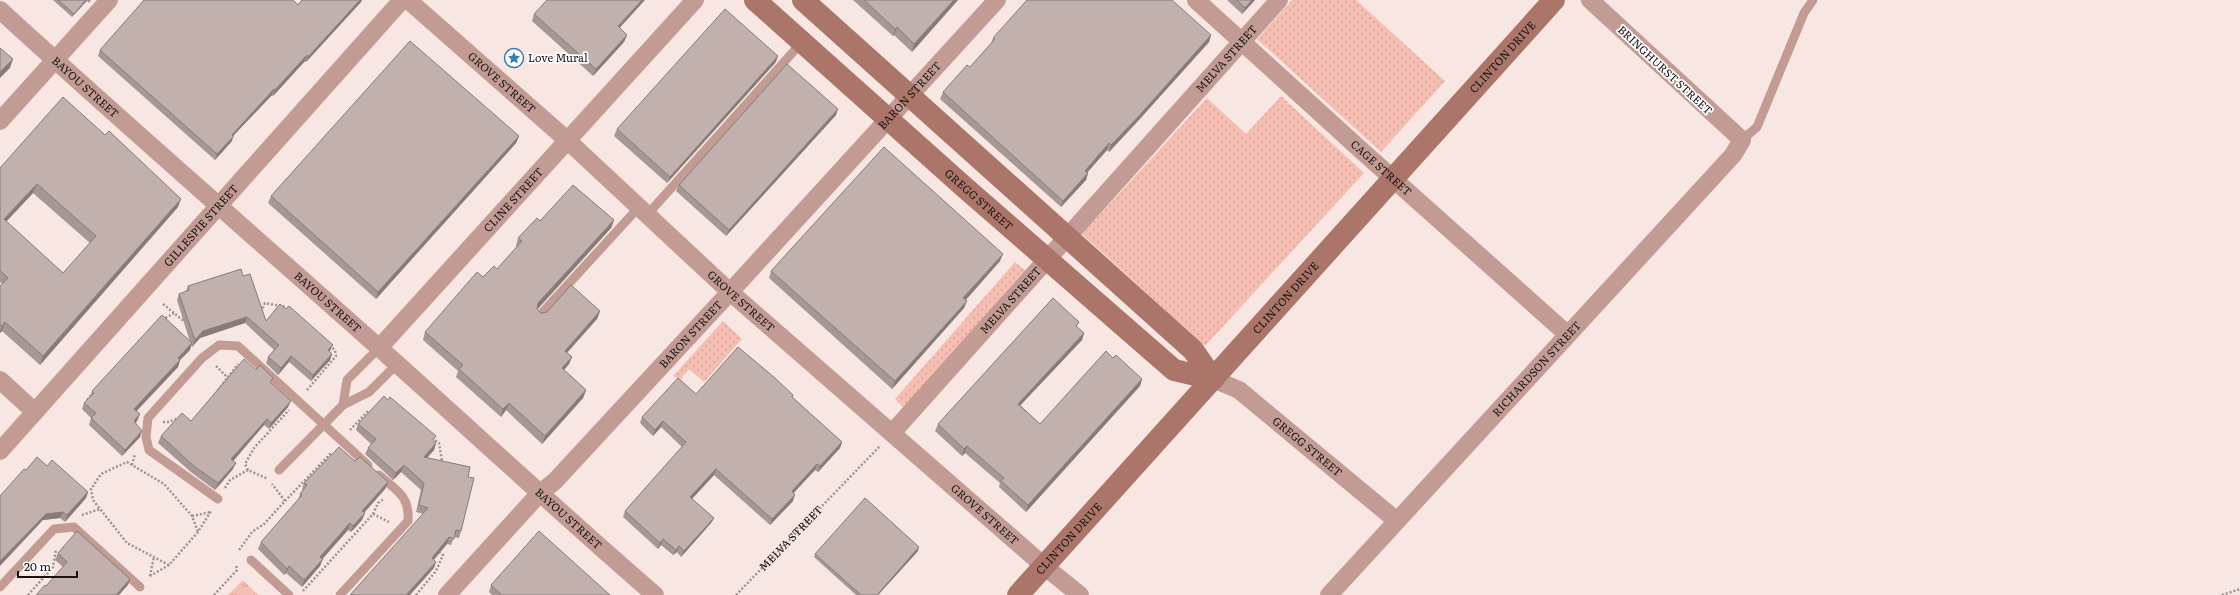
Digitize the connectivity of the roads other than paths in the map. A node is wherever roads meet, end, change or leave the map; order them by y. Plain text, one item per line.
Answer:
1 (109, 0) edge
2 (402, 0) edge
3 (408, 0) edge
4 (695, 0) edge
5 (755, 0) edge
6 (803, 0) edge
7 (997, 0) edge
8 (1196, 0) edge
9 (1279, 0) edge
10 (1554, 0) edge
11 (1590, 0) edge
12 (1813, 0) edge
13 (0, 10) edge
14 (802, 42) junction
15 (1242, 42) junction
16 (54, 60) junction
17 (910, 94) junction
18 (888, 118) junction
19 (0, 121) edge
20 (567, 140) junction
21 (1742, 140) junction
22 (1394, 179) junction
23 (218, 207) junction
24 (643, 211) junction
25 (1067, 236) junction
26 (1047, 259) junction
27 (730, 292) junction
28 (540, 315) edge
29 (1567, 334) junction
30 (379, 348) junction
31 (396, 364) junction
32 (1213, 379) junction
33 (0, 380) edge
34 (343, 405) junction
35 (35, 412) junction
36 (324, 424) junction
37 (892, 433) junction
38 (0, 452) edge
39 (279, 470) dead end
40 (538, 494) junction
41 (218, 499) road end
42 (1397, 521) junction
43 (251, 560) dead end
44 (1044, 566) junction
45 (0, 587) edge
46 (140, 587) road end
47 (289, 595) edge
48 (340, 595) edge
49 (447, 595) edge
50 (655, 595) edge
51 (1018, 595) edge
52 (1080, 595) edge
53 (1329, 595) edge

1 - 16 street
2 - 23 street, GILLESPIE STREET
3 - 20 street, GROVE STREET
4 - 20 street, CLINE STREET
5 - 14 street, GREGG STREET
6 - 17 street
7 - 17 street, BARON STREET
8 - 15 street, CAGE STREET
9 - 15 street, MELVA STREET
10 - 22 street, CLINTON DRIVE
11 - 21 street, BRINGHURST STREET
12 - 21 lane
13 - 16 street, BAYOU STREET
14 - 18 street, GREGG STREET
14 - 24 lane
15 - 22 street, CAGE STREET
15 - 25 street, MELVA STREET
16 - 19 street
16 - 23 street, BAYOU STREET
17 - 18 street, BARON STREET
17 - 25 street
18 - 26 street, GREGG STREET
18 - 27 street, BARON STREET
20 - 24 street, GROVE STREET
20 - 30 street, CLINE STREET
21 - 29 street, RICHARDSON STREET
22 - 29 street, CAGE STREET
22 - 32 street, CLINTON DRIVE
23 - 30 street, BAYOU STREET
23 - 35 street, GILLESPIE STREET
24 - 27 street, GROVE STREET
24 - 28 lane
25 - 26 street, MELVA STREET
25 - 32 street
26 - 32 street, GREGG STREET
26 - 37 street, MELVA STREET
27 - 37 street, GROVE STREET
27 - 40 street, BARON STREET
29 - 42 street, RICHARDSON STREET
30 - 31 street, BAYOU STREET
30 - 34 lane, CLINE STREET
31 - 34 lane
31 - 40 street, BAYOU STREET
32 - 42 street, GREGG STREET
32 - 44 street, CLINTON DRIVE
33 - 35 street
34 - 36 lane
35 - 38 street, GILLESPIE STREET
36 - 39 lane
36 - 41 lane
36 - 48 lane
37 - 44 street, GROVE STREET
40 - 49 street, BARON STREET
40 - 50 street, BAYOU STREET
42 - 53 street, RICHARDSON STREET
43 - 47 lane
44 - 51 street, CLINTON DRIVE
44 - 52 street, GROVE STREET
45 - 46 lane

